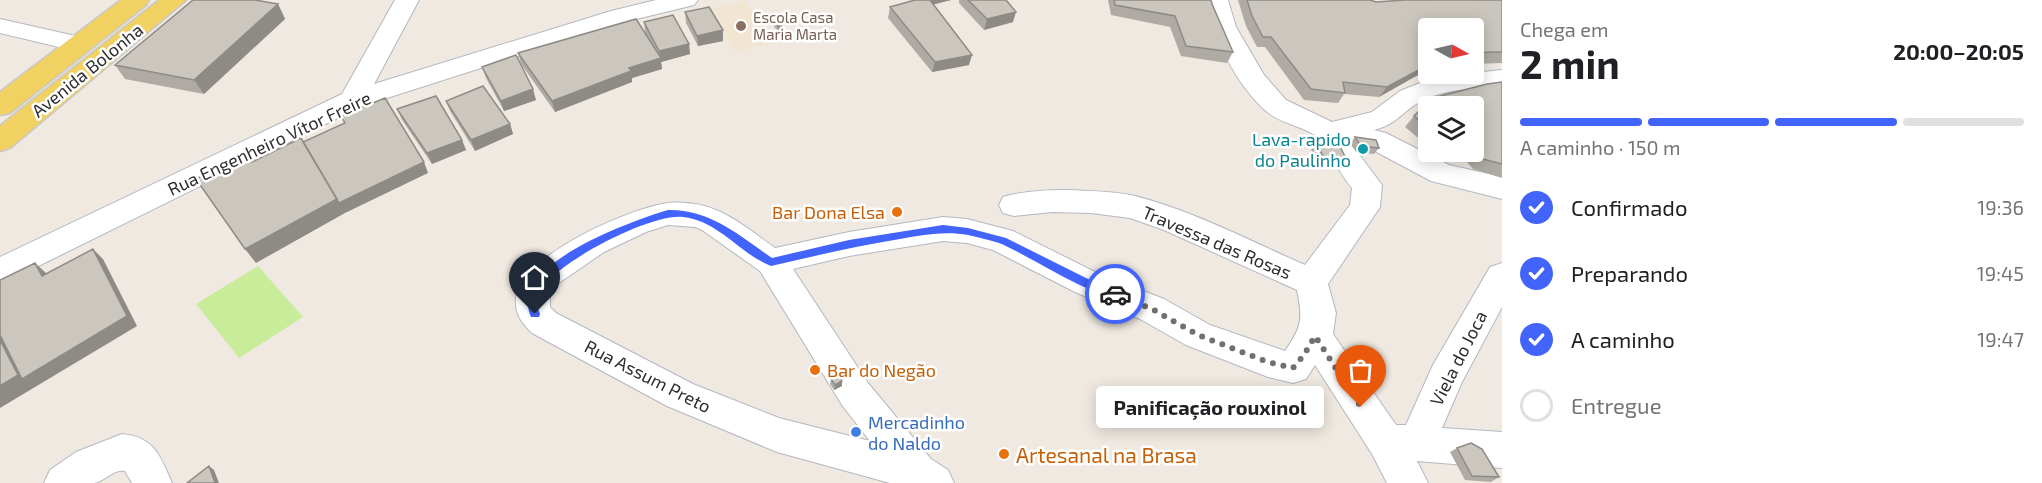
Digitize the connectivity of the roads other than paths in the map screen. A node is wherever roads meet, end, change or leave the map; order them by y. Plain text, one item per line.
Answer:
1 (137, 0) edge
2 (174, 0) edge
3 (407, 0) edge
4 (686, 0) edge
5 (1216, 0) edge
6 (0, 26) edge
7 (80, 44) junction
8 (1502, 78) edge
9 (352, 100) junction
10 (0, 106) edge
11 (1329, 132) junction
12 (0, 141) edge
13 (1502, 188) edge
14 (1014, 205) dead end
15 (771, 262) junction
16 (0, 272) edge
17 (1502, 276) edge
18 (1311, 282) junction
19 (1315, 336) junction
20 (1401, 442) junction
21 (1502, 450) edge
22 (926, 477) edge
23 (64, 483) edge
24 (152, 483) edge
25 (1408, 483) edge

1 - 7 main road, Avenida Bolonha
2 - 12 main road, Avenida Bolonha
3 - 9 street
4 - 9 street, Rua Engenheiro Vítor Freire
5 - 11 street
6 - 7 street
7 - 10 main road, Avenida Bolonha
8 - 11 street
9 - 16 street, Rua Engenheiro Vítor Freire
11 - 13 street
11 - 18 street
14 - 18 street, Travessa das Rosas
15 - 19 street
15 - 22 street, Rua Assum Preto
15 - 22 street, Rua Assum Preto
17 - 20 street, Viela do Joca
18 - 19 street
19 - 20 street
20 - 21 street
20 - 25 street
23 - 24 street

